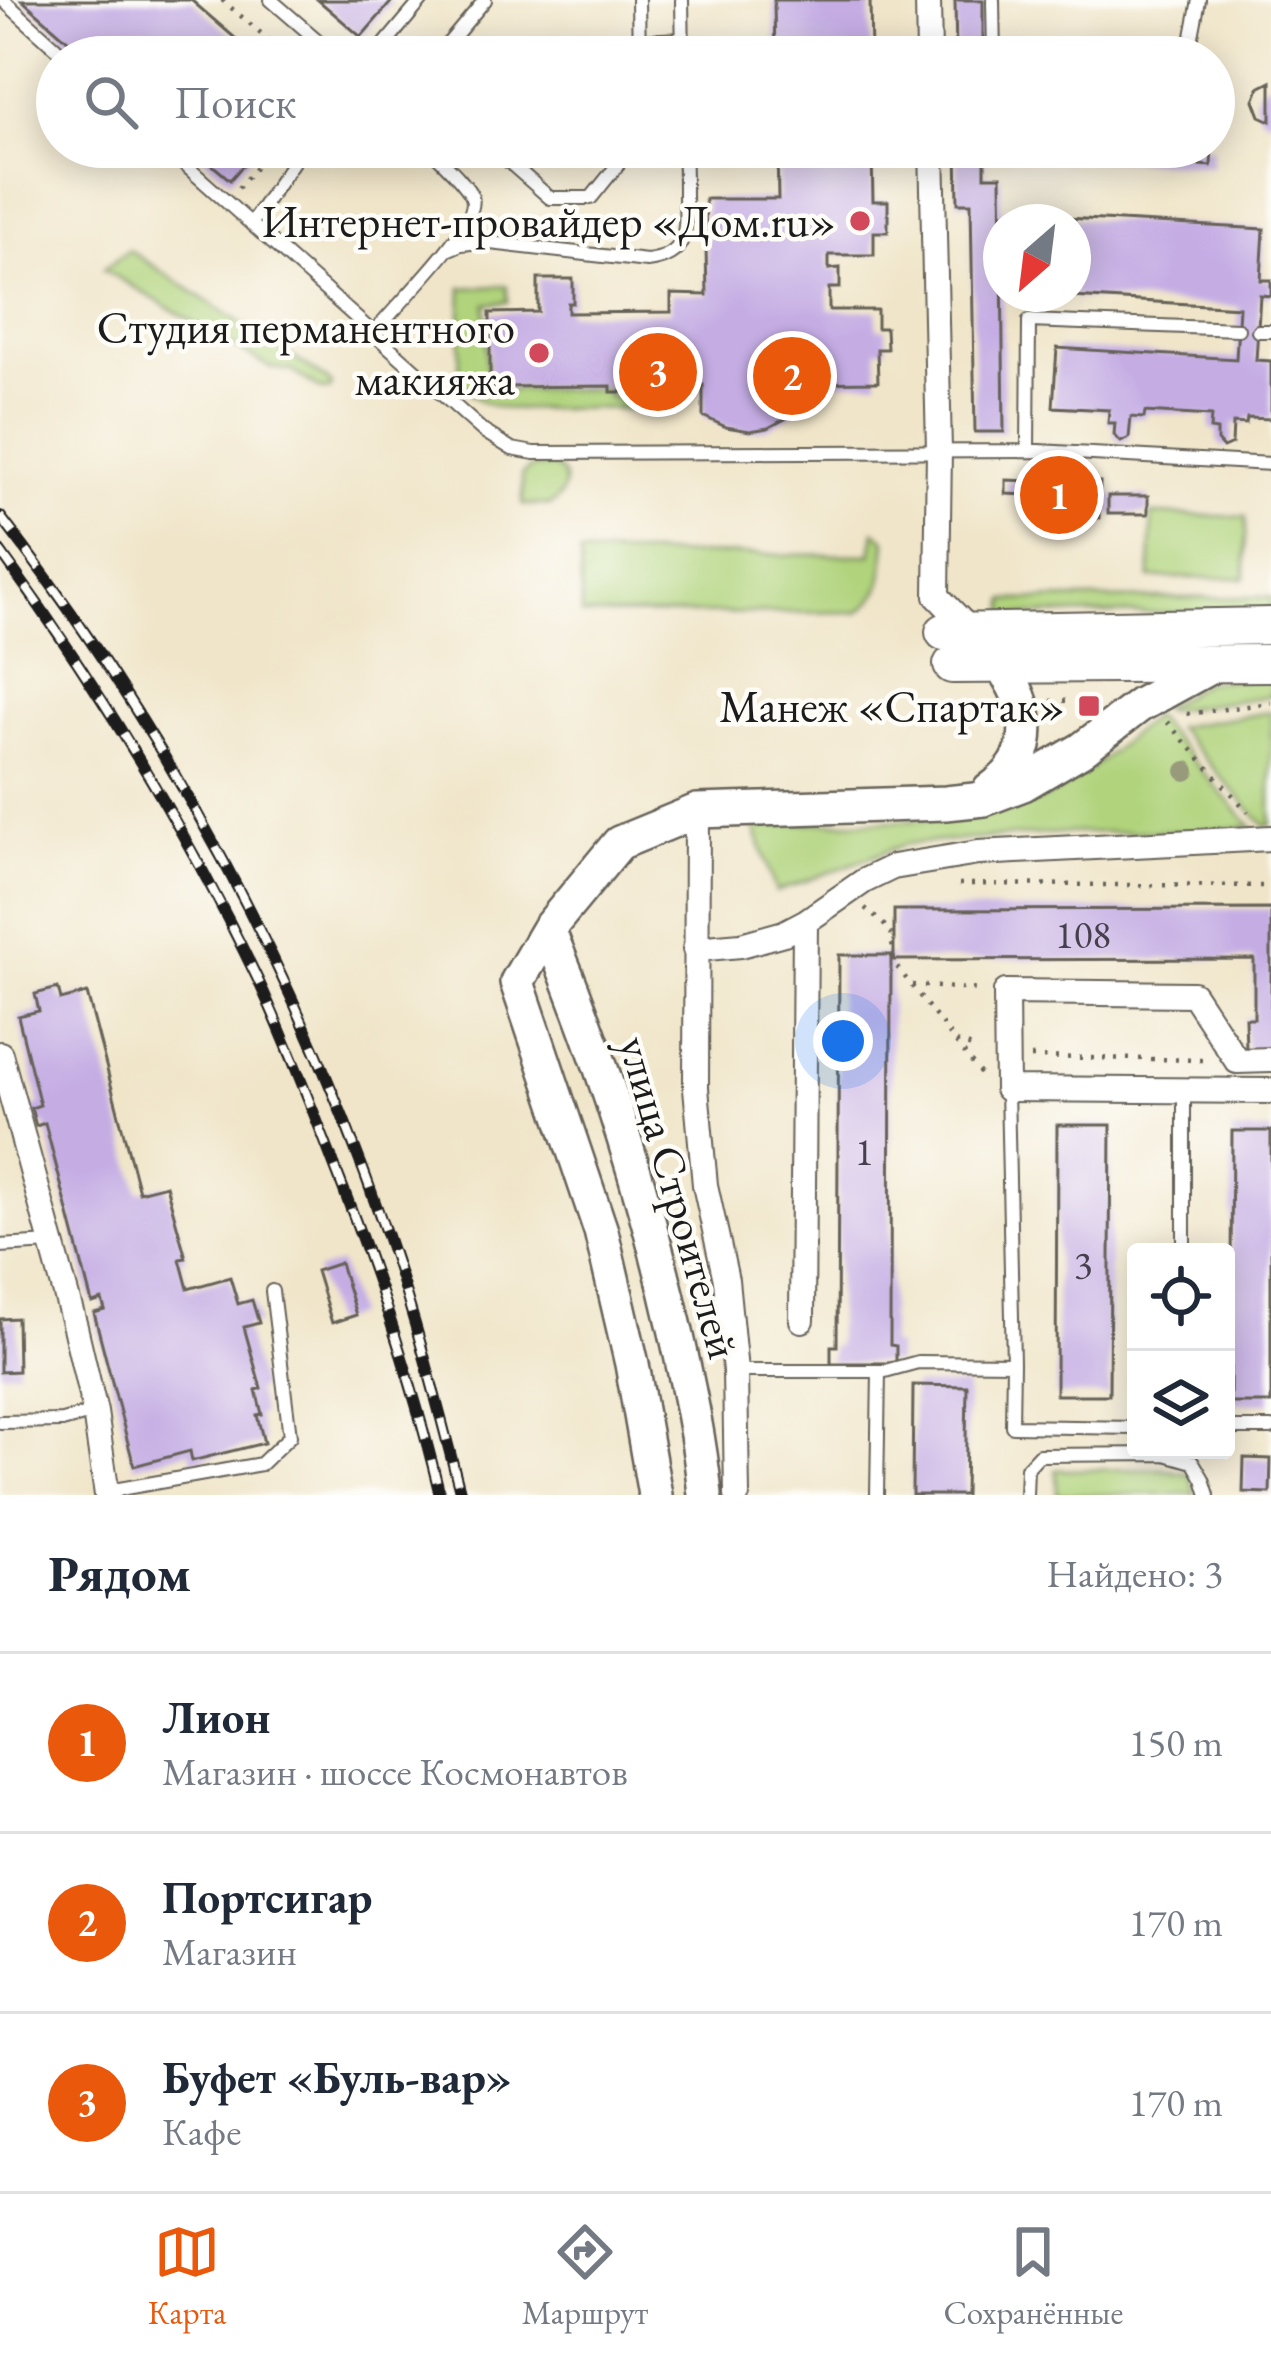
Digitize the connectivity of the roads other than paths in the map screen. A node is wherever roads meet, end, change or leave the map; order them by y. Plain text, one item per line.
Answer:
1 (3, 0) edge
2 (271, 0) edge
3 (422, 0) edge
4 (485, 0) edge
5 (638, 0) edge
6 (682, 0) edge
7 (928, 0) edge
8 (993, 0) edge
9 (1199, 0) edge
10 (43, 36) edge
11 (313, 36) edge
12 (392, 36) edge
13 (455, 36) edge
14 (639, 36) edge
15 (682, 36) edge
16 (929, 36) edge
17 (994, 36) edge
18 (1192, 36) edge
19 (188, 168) edge
20 (287, 168) edge
21 (447, 168) edge
22 (515, 168) edge
23 (615, 168) edge
24 (685, 168) edge
25 (932, 168) edge
26 (251, 224) junction
27 (447, 250) junction
28 (1238, 329) dead end
29 (375, 332) junction
30 (939, 450) junction
31 (1028, 451) junction
32 (1271, 464) edge
33 (1271, 626) edge
34 (955, 642) junction
35 (1000, 663) junction
36 (1271, 663) edge
37 (1215, 664) junction
38 (967, 801) junction
39 (697, 811) junction
40 (1271, 838) edge
41 (805, 922) junction
42 (548, 928) junction
43 (695, 949) junction
44 (0, 1054) edge
45 (1271, 1060) edge
46 (1184, 1091) junction
47 (1271, 1091) edge
48 (1007, 1099) junction
49 (1184, 1243) edge
50 (51, 1244) junction
51 (0, 1246) edge
52 (272, 1291) dead end
53 (802, 1320) dead end
54 (1013, 1363) junction
55 (735, 1371) junction
56 (879, 1371) junction
57 (95, 1412) junction
58 (0, 1422) edge
59 (1127, 1428) edge
60 (1235, 1428) edge
61 (1271, 1428) edge
62 (107, 1493) edge
63 (655, 1495) edge
64 (705, 1495) edge
65 (737, 1495) edge
66 (877, 1495) edge
67 (1026, 1495) edge
68 (1208, 1495) edge

1 - 10 lane
2 - 11 lane
3 - 12 lane
4 - 13 lane
5 - 14 lane
6 - 15 lane
7 - 16 street
8 - 17 lane
9 - 18 lane
19 - 26 lane
20 - 26 lane
21 - 27 lane
22 - 23 lane
24 - 27 lane
25 - 30 street
26 - 29 lane
27 - 29 lane
28 - 31 lane
29 - 30 lane
30 - 31 lane
30 - 34 street
31 - 32 lane
33 - 34 main road
34 - 35 main road
35 - 37 main road
35 - 38 main road
36 - 37 main road
37 - 38 main road
38 - 39 main road
39 - 42 main road
39 - 43 street
40 - 41 street
41 - 43 street
41 - 53 street
42 - 63 main road, улица Строителей
42 - 64 main road, улица Строителей
43 - 55 street
44 - 50 street
45 - 48 street
46 - 47 street
46 - 48 street
46 - 49 lane
48 - 54 lane
50 - 51 lane
50 - 57 street
52 - 62 lane
54 - 56 lane
54 - 59 lane
55 - 56 lane
55 - 65 street
56 - 66 lane
57 - 58 lane
57 - 62 street
60 - 61 lane
67 - 68 lane

